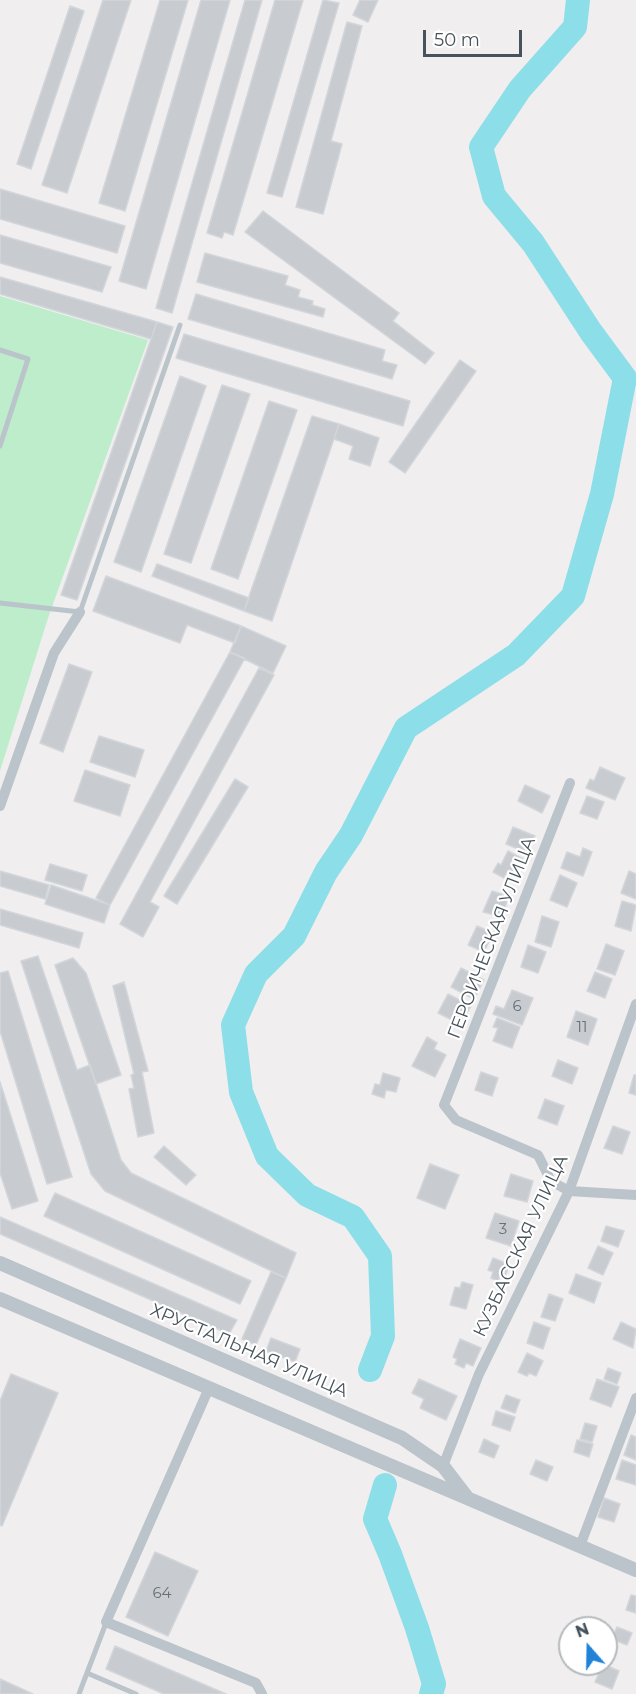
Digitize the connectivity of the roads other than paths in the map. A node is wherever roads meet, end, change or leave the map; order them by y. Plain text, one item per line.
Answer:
1 (180, 325) dead end
2 (0, 350) edge
3 (0, 446) edge
4 (0, 603) edge
5 (81, 612) junction
6 (570, 783) dead end
7 (0, 806) edge
8 (636, 1004) edge
9 (568, 1191) junction
10 (636, 1195) edge
11 (0, 1263) edge
12 (0, 1299) edge
13 (209, 1388) junction
14 (636, 1398) edge
15 (443, 1466) junction
16 (468, 1498) junction
17 (580, 1546) junction
18 (636, 1570) edge
19 (106, 1623) junction
20 (87, 1673) junction
21 (79, 1694) edge
22 (136, 1694) edge
23 (262, 1694) edge

1 - 5 lane
2 - 3 lane
4 - 5 lane
5 - 7 street
6 - 9 street, ГЕРОИЧЕСКАЯ УЛИЦА
8 - 9 street, КУЗБАССКАЯ УЛИЦА
9 - 10 street
9 - 15 street, КУЗБАССКАЯ УЛИЦА
11 - 15 street, ХРУСТАЛЬНАЯ УЛИЦА
12 - 13 street, ХРУСТАЛЬНАЯ УЛИЦА
13 - 16 street, ХРУСТАЛЬНАЯ УЛИЦА
13 - 19 street
14 - 17 street
15 - 16 street, ХРУСТАЛЬНАЯ УЛИЦА
16 - 17 street, ХРУСТАЛЬНАЯ УЛИЦА
17 - 18 street, ХРУСТАЛЬНАЯ УЛИЦА
19 - 20 lane
19 - 23 street
20 - 21 lane
20 - 22 lane

